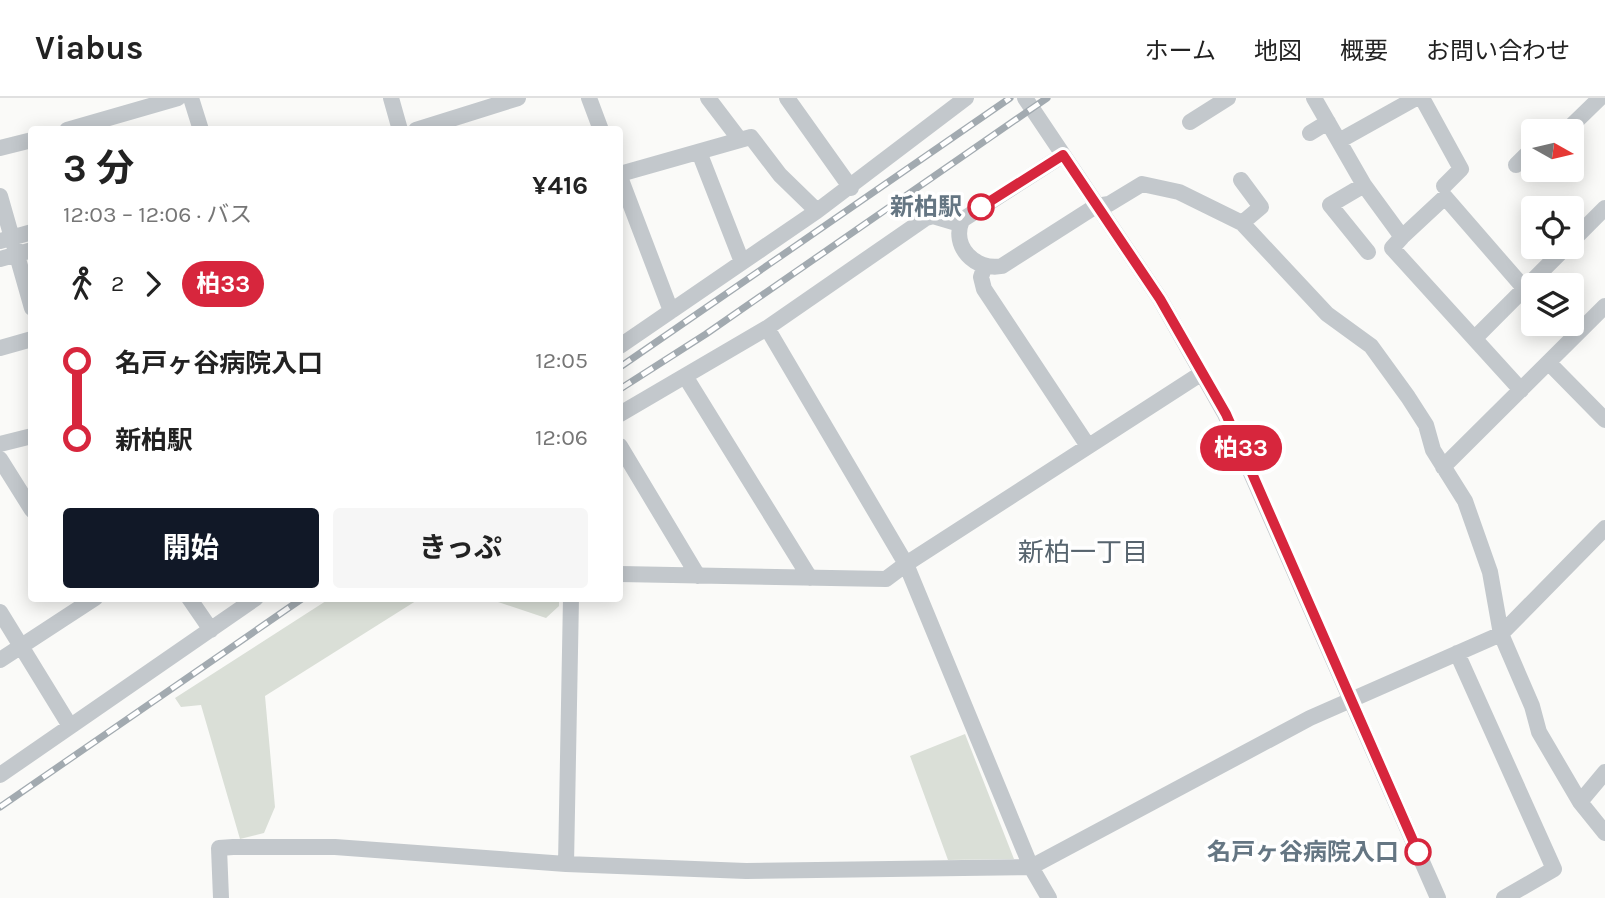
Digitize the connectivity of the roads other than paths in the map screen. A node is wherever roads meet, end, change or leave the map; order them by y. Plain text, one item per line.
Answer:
1 (178, 98) edge
2 (191, 98) edge
3 (391, 98) edge
4 (518, 98) edge
5 (589, 98) edge
6 (708, 98) edge
7 (787, 98) edge
8 (1025, 98) edge
9 (1228, 98) edge
10 (1314, 98) edge
11 (1416, 98) edge
12 (1422, 98) edge
13 (1600, 98) edge
14 (957, 101) edge
15 (1578, 119) edge
16 (1190, 122) dead end
17 (1328, 122) junction
18 (81, 126) edge
19 (200, 126) edge
20 (399, 126) edge
21 (429, 126) edge
22 (600, 126) edge
23 (1310, 133) dead end
24 (28, 140) edge
25 (740, 140) junction
26 (1339, 141) junction
27 (0, 149) edge
28 (699, 152) junction
29 (1063, 155) junction
30 (1521, 160) edge
31 (1516, 165) dead end
32 (623, 174) edge
33 (1241, 180) dead end
34 (623, 183) edge
35 (1364, 185) junction
36 (1444, 186) dead end
37 (851, 188) junction
38 (0, 196) edge
39 (1096, 206) junction
40 (1605, 208) edge
41 (817, 211) junction
42 (1242, 223) junction
43 (960, 224) junction
44 (1584, 229) edge
45 (28, 233) edge
46 (1402, 237) junction
47 (6, 239) edge
48 (1368, 252) dead end
49 (24, 253) edge
50 (0, 259) edge
51 (1554, 259) edge
52 (742, 262) junction
53 (984, 268) junction
54 (1539, 273) edge
55 (28, 280) edge
56 (1521, 285) edge
57 (1521, 291) edge
58 (1605, 306) edge
59 (671, 311) junction
60 (767, 328) junction
61 (1475, 338) junction
62 (28, 340) edge
63 (623, 344) edge
64 (0, 348) edge
65 (1549, 363) junction
66 (1202, 373) junction
67 (685, 376) junction
68 (1521, 390) junction
69 (1603, 412) edge
70 (623, 413) edge
71 (28, 437) edge
72 (0, 444) edge
73 (1088, 446) junction
74 (623, 451) edge
75 (0, 459) edge
76 (1443, 467) junction
77 (28, 504) edge
78 (1605, 528) edge
79 (906, 564) junction
80 (623, 574) edge
81 (698, 576) junction
82 (810, 578) junction
83 (87, 602) edge
84 (191, 602) edge
85 (250, 602) edge
86 (571, 602) edge
87 (0, 612) edge
88 (211, 630) junction
89 (1501, 635) junction
90 (21, 646) junction
91 (1457, 653) junction
92 (0, 660) edge
93 (1353, 701) junction
94 (70, 726) junction
95 (1605, 772) edge
96 (0, 775) edge
97 (1580, 802) junction
98 (1605, 833) edge
99 (566, 864) junction
100 (1031, 867) junction
101 (221, 898) edge
102 (1049, 898) edge
103 (1438, 898) edge
104 (1504, 898) edge

1 - 18 street
2 - 19 street
3 - 20 street
4 - 21 street
5 - 22 street
6 - 25 street
7 - 37 street
8 - 29 street
9 - 16 street
10 - 17 street
11 - 26 street
12 - 36 street
13 - 15 street
14 - 37 street
17 - 23 street
17 - 26 street
24 - 27 street
25 - 28 street
25 - 41 street
26 - 35 street
28 - 32 street
28 - 52 street
29 - 39 street
29 - 43 street
30 - 31 street
33 - 42 street
34 - 59 street
35 - 46 street
35 - 48 street
37 - 41 street
38 - 47 street
39 - 42 street
39 - 53 street
39 - 66 street
40 - 44 street
41 - 52 street
42 - 76 street
43 - 53 street
43 - 60 street
45 - 47 street
46 - 56 street
46 - 61 street
47 - 49 street
49 - 50 street
49 - 55 street
51 - 54 street
52 - 59 street
53 - 73 street
57 - 61 street
58 - 65 street
59 - 63 street
60 - 67 street
60 - 79 street
61 - 68 street
62 - 64 street
65 - 68 street
65 - 69 street
66 - 73 street
66 - 93 street
67 - 70 street
67 - 82 street
68 - 76 street
71 - 72 street
73 - 79 street
74 - 81 street
75 - 77 street
76 - 89 street
78 - 89 street
79 - 82 street
79 - 100 street
80 - 81 street
81 - 82 street
83 - 90 street
84 - 88 street
85 - 88 street
86 - 99 street
87 - 90 street
88 - 94 street
89 - 91 street
89 - 97 street
90 - 92 street
90 - 94 street
91 - 93 street
91 - 104 street
93 - 100 street
93 - 103 street
94 - 96 street
95 - 97 street
97 - 98 street
99 - 100 street
99 - 101 street
100 - 102 street

